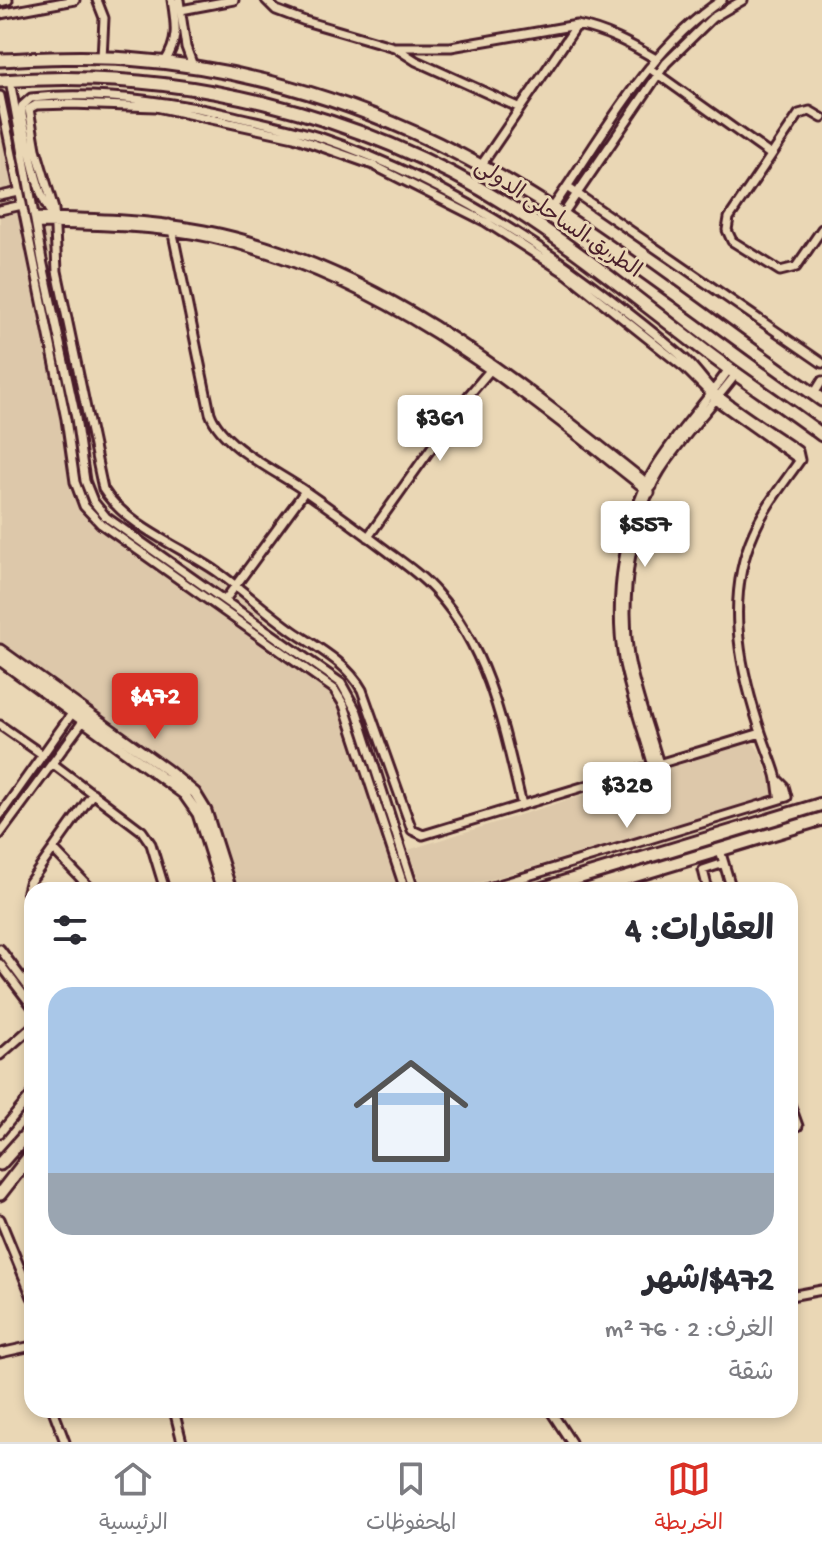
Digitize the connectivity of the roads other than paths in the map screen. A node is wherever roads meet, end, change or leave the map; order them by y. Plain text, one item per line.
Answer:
1 (8, 0) edge
2 (75, 0) edge
3 (97, 0) edge
4 (172, 0) edge
5 (179, 0) edge
6 (234, 0) edge
7 (266, 0) edge
8 (720, 0) edge
9 (743, 0) edge
10 (0, 2) edge
11 (728, 5) edge
12 (181, 10) junction
13 (0, 14) edge
14 (577, 25) junction
15 (394, 47) junction
16 (102, 58) junction
17 (656, 59) junction
18 (0, 60) edge
19 (164, 63) junction
20 (194, 68) junction
21 (649, 68) junction
22 (658, 75) junction
23 (5, 81) edge
24 (0, 96) edge
25 (520, 108) junction
26 (822, 118) edge
27 (771, 155) junction
28 (480, 167) junction
29 (28, 182) junction
30 (567, 187) junction
31 (19, 188) junction
32 (576, 193) junction
33 (0, 196) edge
34 (22, 205) junction
35 (0, 210) edge
36 (556, 213) junction
37 (36, 220) junction
38 (54, 221) junction
39 (170, 228) junction
40 (822, 229) edge
41 (40, 247) junction
42 (31, 249) junction
43 (626, 260) junction
44 (645, 273) junction
45 (613, 278) junction
46 (630, 292) junction
47 (822, 363) edge
48 (494, 367) junction
49 (732, 372) junction
50 (822, 381) edge
51 (713, 394) junction
52 (820, 398) edge
53 (822, 435) edge
54 (648, 488) junction
55 (305, 491) junction
56 (368, 537) junction
57 (239, 588) junction
58 (228, 602) junction
59 (0, 650) edge
60 (0, 660) edge
61 (73, 712) junction
62 (84, 720) junction
63 (0, 725) edge
64 (761, 733) junction
65 (118, 740) junction
66 (43, 755) junction
67 (52, 763) junction
68 (656, 765) junction
69 (93, 793) junction
70 (822, 804) edge
71 (522, 805) junction
72 (0, 815) edge
73 (822, 819) edge
74 (0, 834) edge
75 (53, 849) junction
76 (720, 850) junction
77 (724, 863) junction
78 (30, 882) edge
79 (84, 882) edge
80 (163, 882) edge
81 (220, 882) edge
82 (228, 882) edge
83 (402, 882) edge
84 (412, 882) edge
85 (508, 882) edge
86 (564, 882) edge
87 (614, 882) edge
88 (706, 882) edge
89 (730, 882) edge
90 (0, 949) edge
91 (0, 964) edge
92 (24, 981) edge
93 (24, 996) edge
94 (24, 1033) edge
95 (1, 1052) edge
96 (24, 1104) edge
97 (0, 1133) edge
98 (24, 1137) edge
99 (24, 1163) edge
100 (0, 1164) edge
101 (0, 1194) edge
102 (0, 1219) edge
103 (24, 1278) edge
104 (822, 1290) edge
105 (798, 1294) edge
106 (24, 1349) edge
107 (0, 1353) edge
108 (56, 1418) edge
109 (176, 1418) edge
110 (555, 1418) edge
111 (65, 1442) edge
112 (182, 1442) edge
113 (571, 1442) edge

1 - 10 street
2 - 13 street
3 - 16 street
4 - 19 street
5 - 12 street
6 - 12 street
7 - 15 street
8 - 11 street
8 - 17 street
9 - 11 street
11 - 22 street
12 - 20 street
14 - 15 street
14 - 17 street
14 - 25 street
15 - 25 street
16 - 18 main road, الطريق الساحلى الدولى
16 - 19 main road, الطريق الساحلى الدولى
17 - 21 street
19 - 20 main road, الطريق الساحلى الدولى
20 - 28 main road, الطريق الساحلى الدولى
21 - 22 street
21 - 30 street
22 - 27 street
22 - 32 street
23 - 29 street
23 - 45 main road, الطريق الساحلى الدولى
24 - 31 street
25 - 28 street
26 - 27 street
27 - 40 street
28 - 36 main road, الطريق الساحلى الدولى
29 - 31 street
29 - 37 street
30 - 32 street
30 - 36 street
31 - 33 street
31 - 34 street
32 - 36 street
32 - 47 street
34 - 35 street
34 - 42 street
36 - 43 main road, الطريق الساحلى الدولى
37 - 38 street
37 - 41 street
38 - 39 street
38 - 51 street
38 - 57 street
39 - 48 street
39 - 55 street
41 - 42 street
41 - 58 street
42 - 83 street
43 - 44 main road, الطريق الساحلى الدولى
43 - 45 main road
44 - 46 main road
44 - 52 main road, الطريق الساحلى الدولى
45 - 46 main road, الطريق الساحلى الدولى
46 - 49 main road, الطريق الساحلى الدولى
48 - 54 street
48 - 56 street
49 - 51 street
49 - 53 main road, الطريق الساحلى الدولى
50 - 52 street
51 - 54 street
51 - 64 street
54 - 68 street
55 - 56 street
55 - 57 street
56 - 71 street
57 - 58 street
57 - 71 street
58 - 84 street
59 - 65 street
60 - 61 street
61 - 62 street
61 - 66 street
62 - 65 street
62 - 67 street
63 - 66 street
64 - 68 street
64 - 85 street
65 - 81 street
65 - 82 street
66 - 72 street
67 - 69 street
67 - 74 street
68 - 71 street
69 - 75 street
69 - 80 street
70 - 86 main road
73 - 76 main road
75 - 78 street
75 - 79 street
76 - 77 street
76 - 87 main road
77 - 88 street
77 - 89 street
90 - 92 street
91 - 93 street
94 - 95 street
96 - 97 street
98 - 100 main road
99 - 101 main road
102 - 103 street
104 - 105 street
106 - 107 street
108 - 111 street
109 - 112 street
110 - 113 street

